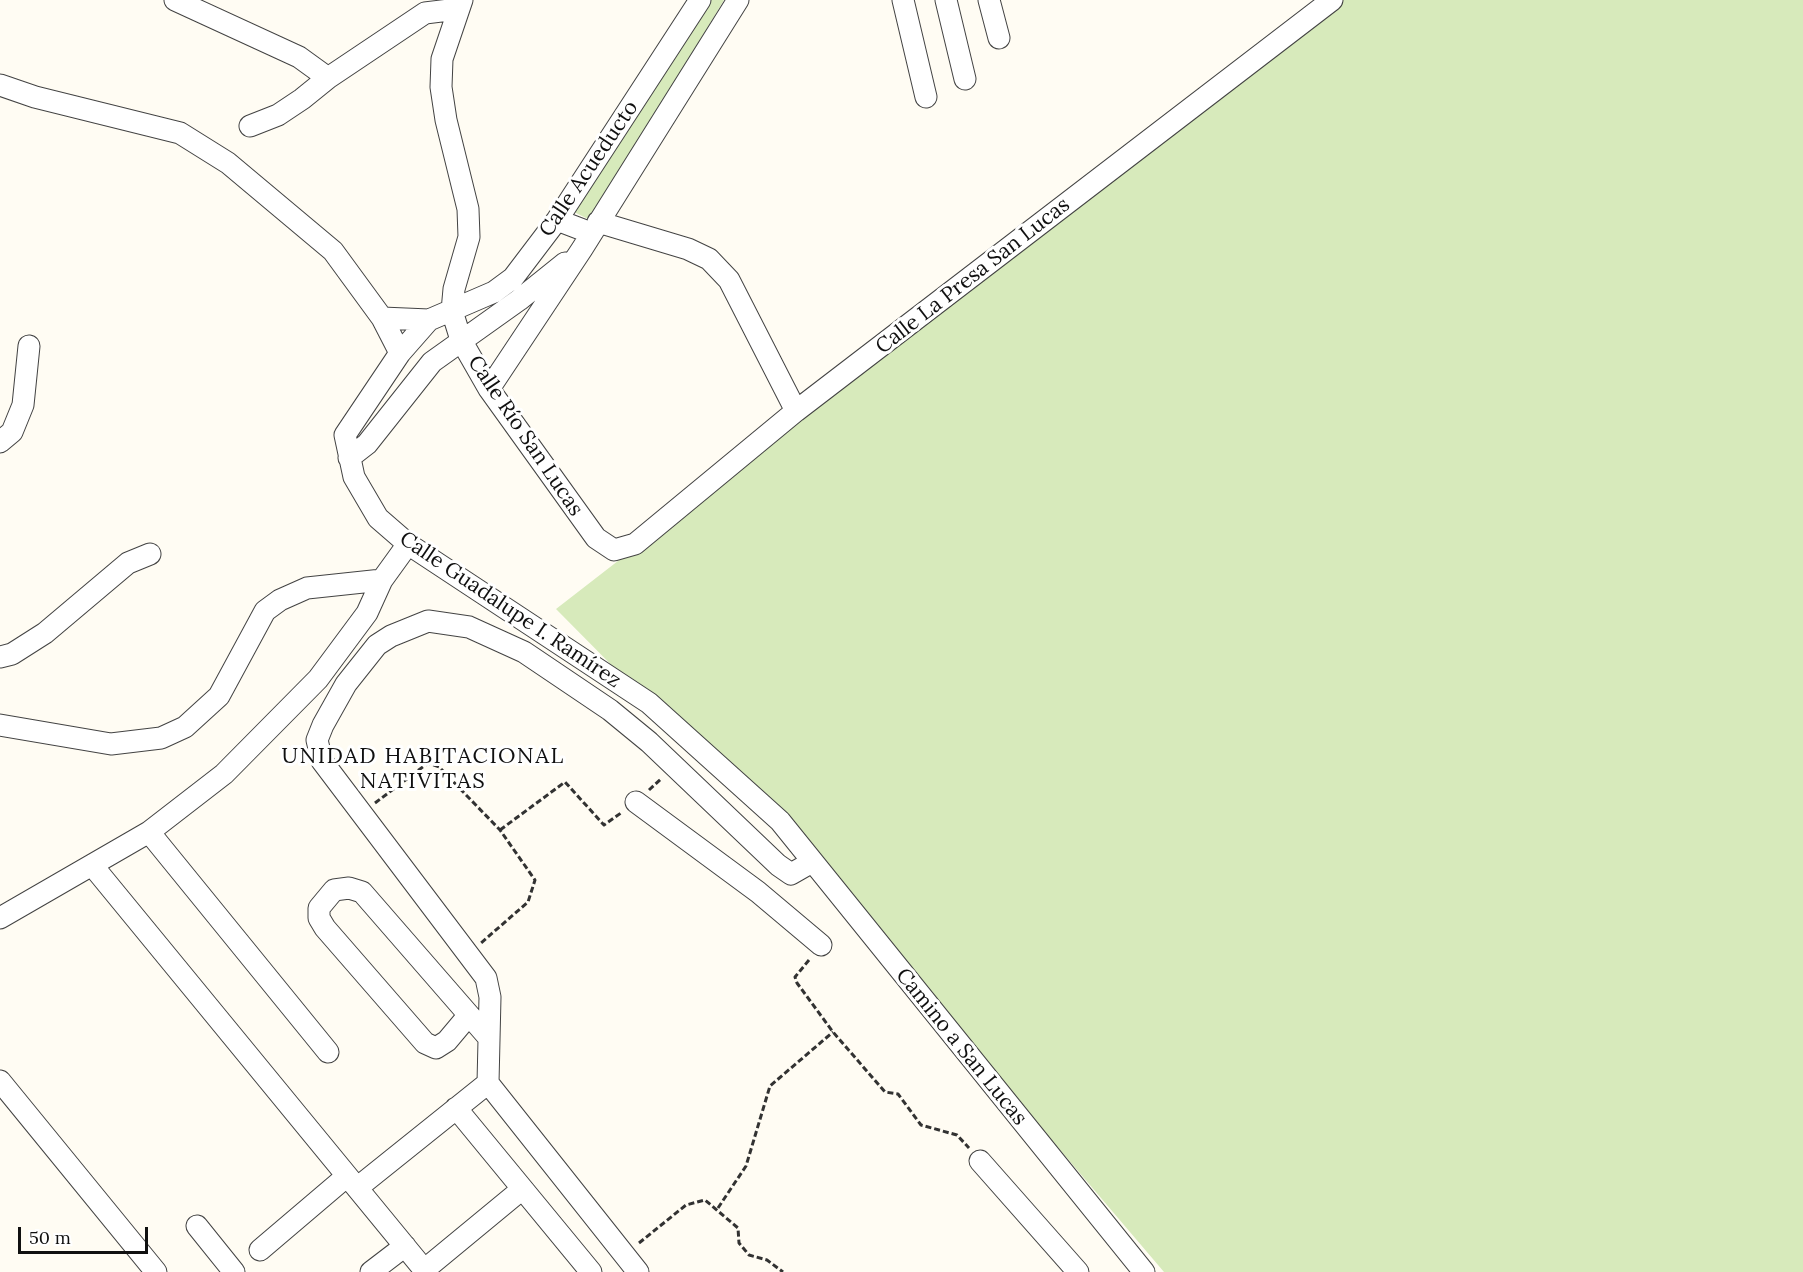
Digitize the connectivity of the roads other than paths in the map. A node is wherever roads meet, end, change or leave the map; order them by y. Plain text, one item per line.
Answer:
1 (175, 0) edge
2 (700, 0) edge
3 (738, 0) edge
4 (903, 0) edge
5 (946, 0) edge
6 (989, 0) edge
7 (1332, 0) edge
8 (459, 5) edge
9 (999, 38) dead end
10 (328, 78) junction
11 (964, 79) dead end
12 (0, 85) edge
13 (926, 98) dead end
14 (250, 126) dead end
15 (557, 220) junction
16 (590, 235) junction
17 (452, 311) junction
18 (382, 318) junction
19 (429, 320) junction
20 (461, 340) junction
21 (28, 346) dead end
22 (400, 353) junction
23 (382, 381) junction
24 (489, 389) junction
25 (401, 399) junction
26 (796, 411) junction
27 (0, 442) edge
28 (349, 458) junction
29 (408, 544) junction
30 (614, 550) joint
31 (150, 554) dead end
32 (382, 580) junction
33 (0, 657) edge
34 (0, 725) edge
35 (636, 802) road end
36 (780, 821) joint
37 (149, 832) junction
38 (812, 862) junction
39 (92, 865) junction
40 (791, 873) junction
41 (758, 892) junction
42 (0, 918) edge
43 (822, 945) road end
44 (468, 1016) junction
45 (489, 1038) junction
46 (328, 1052) dead end
47 (0, 1081) edge
48 (488, 1083) junction
49 (456, 1108) junction
50 (980, 1161) road end
51 (352, 1182) junction
52 (522, 1190) junction
53 (197, 1226) dead end
54 (405, 1246) junction
55 (260, 1250) dead end
56 (425, 1271) edge
57 (156, 1272) edge
58 (234, 1272) edge
59 (371, 1272) edge
60 (591, 1272) edge
61 (638, 1272) edge
62 (1078, 1272) edge
63 (1144, 1272) edge

1 - 10 street
2 - 15 street, Calle Acueducto
3 - 16 street, Calle Acueducto
4 - 13 street
5 - 11 street
6 - 9 street
7 - 26 street, Calle La Presa San Lucas
8 - 10 street
8 - 17 street
10 - 14 street
12 - 18 street
15 - 16 street
15 - 17 street, Calle Acueducto
16 - 20 street, Calle Acueducto
16 - 24 street, Calle Acueducto
16 - 26 street
17 - 19 street, Calle Guadalupe I. Ramírez
17 - 20 street, Calle Río San Lucas
18 - 19 street
18 - 22 street
19 - 22 street, Calle Guadalupe I. Ramírez
20 - 24 street, Calle Río San Lucas
20 - 25 street, Calle Acueducto
21 - 27 street
22 - 23 street, Calle Guadalupe I. Ramírez
23 - 25 street
23 - 28 street, Calle Guadalupe I. Ramírez
24 - 30 street, Calle Río San Lucas
25 - 28 street, Calle Acueducto
26 - 30 street, Calle La Presa San Lucas
28 - 29 street, Calle Guadalupe I. Ramírez
29 - 32 street
29 - 36 street, Calle Guadalupe I. Ramírez
31 - 33 street
32 - 34 street
32 - 37 street
35 - 41 street
36 - 38 street, Camino a San Lucas
37 - 39 street
37 - 46 street
38 - 40 street
38 - 63 street, Camino a San Lucas
39 - 42 street
39 - 51 street
40 - 41 street
40 - 45 street
41 - 43 street
44 - 44 street
44 - 45 street
45 - 48 street
47 - 57 street
48 - 49 street
48 - 61 street
49 - 51 street
49 - 52 street
50 - 62 street
51 - 54 street
51 - 55 street
52 - 56 street
52 - 60 street
53 - 58 street
54 - 56 street
54 - 59 street

